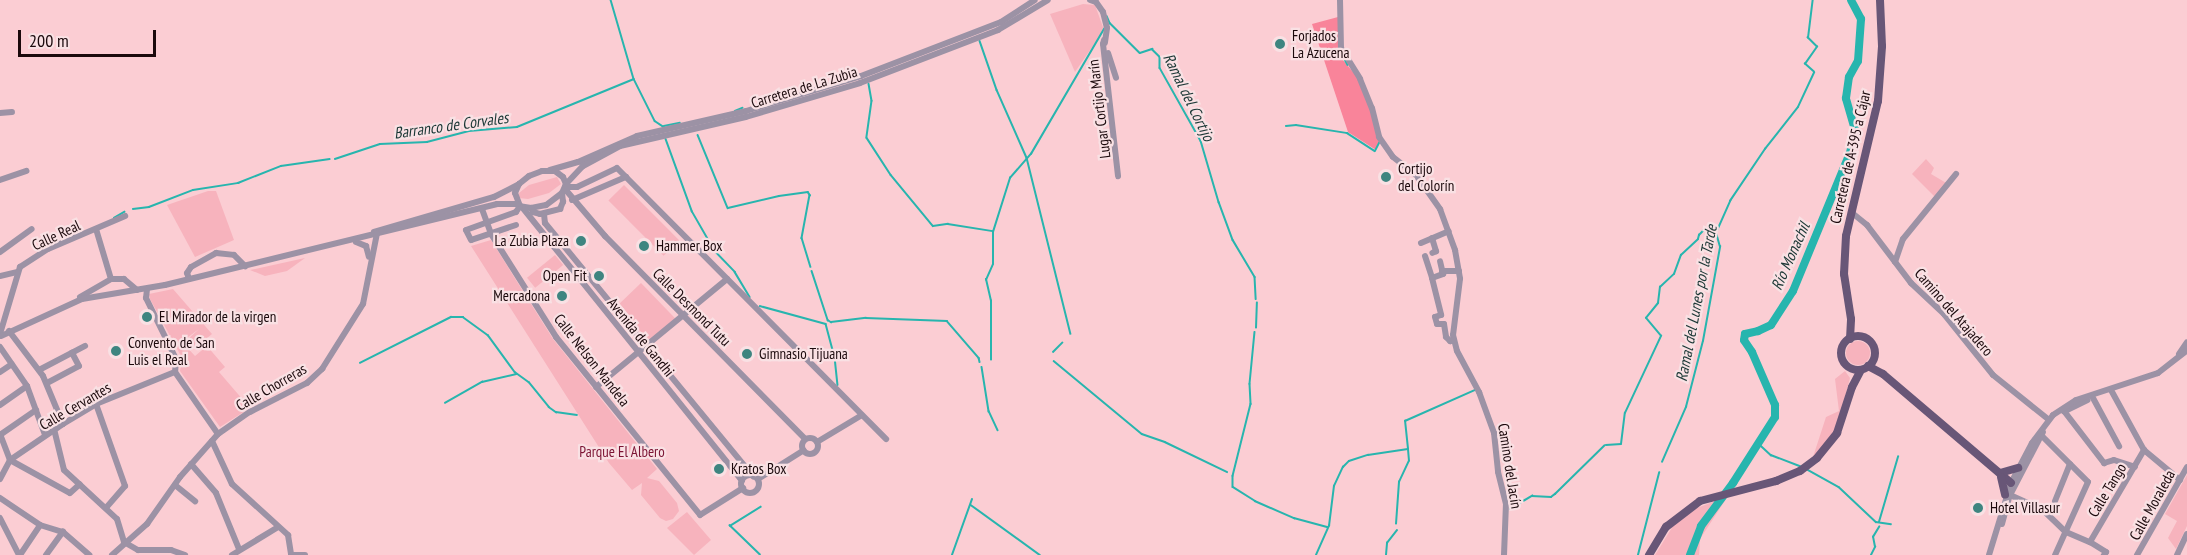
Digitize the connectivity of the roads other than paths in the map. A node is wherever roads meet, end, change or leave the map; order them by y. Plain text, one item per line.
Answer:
1 (1035, 0) edge
2 (1048, 0) edge
3 (1090, 0) edge
4 (1340, 0) edge
5 (1880, 0) edge
6 (1104, 40) junction
7 (1116, 78) dead end
8 (12, 112) dead end
9 (0, 113) edge
10 (550, 170) junction
11 (26, 171) dead end
12 (1956, 174) dead end
13 (1118, 176) dead end
14 (626, 177) junction
15 (0, 180) edge
16 (519, 184) junction
17 (565, 188) junction
18 (572, 200) junction
19 (520, 206) junction
20 (531, 208) junction
21 (482, 209) junction
22 (1851, 212) junction
23 (544, 214) junction
24 (125, 216) dead end
25 (487, 222) junction
26 (516, 225) dead end
27 (404, 226) junction
28 (96, 229) junction
29 (32, 230) dead end
30 (1449, 231) junction
31 (491, 234) junction
32 (376, 236) junction
33 (1432, 238) junction
34 (349, 242) junction
35 (1420, 243) dead end
36 (310, 250) junction
37 (0, 252) edge
38 (1432, 253) dead end
39 (1425, 256) dead end
40 (1440, 261) dead end
41 (1895, 262) junction
42 (371, 263) junction
43 (245, 266) junction
44 (1442, 271) junction
45 (1459, 271) junction
46 (17, 272) junction
47 (1, 276) edge
48 (1432, 278) junction
49 (111, 279) junction
50 (189, 279) junction
51 (727, 279) junction
52 (147, 289) junction
53 (137, 290) junction
54 (68, 303) junction
55 (683, 316) junction
56 (1851, 319) junction
57 (9, 332) junction
58 (0, 336) edge
59 (1861, 337) junction
60 (1850, 339) junction
61 (1454, 340) junction
62 (2187, 342) edge
63 (0, 346) edge
64 (85, 346) dead end
65 (645, 347) junction
66 (2187, 350) edge
67 (72, 352) junction
68 (638, 353) junction
69 (2175, 360) junction
70 (12, 364) junction
71 (1868, 366) junction
72 (1850, 368) junction
73 (39, 370) junction
74 (0, 372) edge
75 (175, 372) junction
76 (47, 383) junction
77 (27, 386) junction
78 (597, 387) junction
79 (1852, 387) junction
80 (2111, 390) junction
81 (2093, 398) junction
82 (2076, 400) junction
83 (96, 404) junction
84 (0, 405) edge
85 (36, 410) junction
86 (2064, 411) junction
87 (862, 415) junction
88 (2048, 419) junction
89 (63, 424) junction
90 (54, 429) junction
91 (2041, 432) junction
92 (218, 434) junction
93 (0, 435) edge
94 (45, 435) junction
95 (886, 439) dead end
96 (805, 440) junction
97 (212, 441) junction
98 (817, 442) junction
99 (2119, 446) dead end
100 (2034, 448) junction
101 (804, 450) junction
102 (2144, 450) junction
103 (10, 460) junction
104 (191, 464) junction
105 (2070, 464) junction
106 (2135, 467) junction
107 (2187, 467) edge
108 (2018, 468) junction
109 (1999, 474) junction
110 (755, 477) junction
111 (0, 479) edge
112 (2180, 480) junction
113 (2011, 483) junction
114 (80, 484) junction
115 (175, 485) junction
116 (743, 485) junction
117 (2008, 495) junction
118 (195, 501) dead end
119 (2055, 501) dead end
120 (1, 502) edge
121 (106, 508) junction
122 (0, 518) edge
123 (40, 525) junction
124 (278, 527) junction
125 (63, 532) junction
126 (2067, 532) junction
127 (2187, 534) edge
128 (124, 542) junction
129 (2090, 542) junction
130 (239, 549) junction
131 (1991, 554) edge
132 (20, 555) edge
133 (46, 555) edge
134 (89, 555) edge
135 (112, 555) edge
136 (185, 555) edge
137 (232, 555) edge
138 (291, 555) edge
139 (305, 555) edge
140 (1504, 555) edge
141 (1649, 555) edge
142 (2055, 555) edge
143 (2104, 555) edge
144 (2137, 555) edge
145 (2177, 555) edge

1 - 10 street, Carretera de La Zubia
2 - 17 street, Carretera de La Zubia
3 - 6 street, Lugar Cortijo Marín
4 - 30 street
5 - 22 main road, Carretera de A-395 a Cájar
6 - 7 street, Lugar Cortijo Marín
6 - 13 street, Lugar Cortijo Marín
8 - 9 street
10 - 16 street
10 - 17 street
11 - 15 street
12 - 41 street
14 - 17 street
14 - 18 street
14 - 51 street
16 - 19 street
16 - 27 street
17 - 18 street, Calle Desmond Tutu
17 - 20 street
17 - 23 street
18 - 55 street, Calle Desmond Tutu
19 - 20 street
19 - 21 street
19 - 25 street
19 - 68 street, Avenida de Gandhi
20 - 23 street
21 - 25 street, Calle Nelson Mandela
21 - 27 street
22 - 41 street, Camino del Atajadero
22 - 56 main road, Carretera de A-395 a Cájar
23 - 65 street, Avenida de Gandhi
24 - 28 street, Calle Real
25 - 31 street, Calle Nelson Mandela
25 - 31 street
26 - 31 street
27 - 32 street
27 - 36 street
27 - 42 street
28 - 46 street, Calle Real
28 - 49 street
29 - 37 street
30 - 33 street
30 - 45 street
31 - 78 street, Calle Nelson Mandela
32 - 34 street
32 - 42 street, Calle Chorreras
33 - 35 street
33 - 38 street
34 - 36 street
34 - 42 street
36 - 43 street
39 - 48 street
40 - 44 street
41 - 88 street, Camino del Atajadero
42 - 92 street, Calle Chorreras
43 - 50 street
43 - 50 street
44 - 45 street
44 - 48 street
45 - 61 street
46 - 47 street, Calle Real
46 - 58 street
48 - 61 street
49 - 53 street
49 - 54 street
50 - 52 street
51 - 55 street
51 - 87 street
52 - 53 street
52 - 75 street
53 - 54 street
54 - 57 street
55 - 65 street
55 - 96 street, Calle Desmond Tutu
56 - 59 main road, Carretera de A-395 a Cájar
56 - 60 main road, Carretera de A-395 a Cájar
57 - 58 street
57 - 73 street
59 - 60 main road
59 - 71 main road
60 - 72 main road
61 - 140 street, Camino del Jacín
62 - 69 street
63 - 70 street
64 - 67 street
65 - 68 street
65 - 110 street, Avenida de Gandhi
66 - 69 street
67 - 73 street
67 - 76 street
68 - 78 street
68 - 116 street, Avenida de Gandhi
69 - 80 street
70 - 74 street
70 - 77 street
71 - 72 main road
71 - 79 main road
71 - 109 main road
72 - 79 main road
73 - 76 street
75 - 83 street, Calle Cervantes
75 - 92 street
76 - 89 street
77 - 84 street
77 - 85 street
78 - 116 street, Calle Nelson Mandela
79 - 141 main road
80 - 81 street
80 - 82 street
80 - 102 street
81 - 86 street
81 - 99 street
82 - 86 street
82 - 88 street
83 - 89 street, Calle Cervantes
83 - 121 street
85 - 93 street
85 - 94 street
86 - 91 street
86 - 106 street
87 - 95 street
87 - 98 street
88 - 91 street
89 - 90 street, Calle Cervantes
90 - 94 street, Calle Cervantes
90 - 114 street
91 - 100 street
91 - 105 street
91 - 108 street
92 - 97 street, Calle Chorreras
93 - 103 street
94 - 103 street, Calle Cervantes
96 - 98 street
96 - 101 street
97 - 104 street, Calle Chorreras
97 - 124 street
98 - 101 street
100 - 113 street
100 - 117 street
101 - 110 street
102 - 106 street, Calle Tango
102 - 112 street
103 - 111 street, Calle Cervantes
103 - 114 street
104 - 115 street, Calle Chorreras
104 - 130 street
105 - 119 street
105 - 126 street
106 - 129 street, Calle Tango
107 - 112 street, Calle Moraleda
108 - 109 main road
108 - 113 street
109 - 113 main road
109 - 117 main road
110 - 116 street
110 - 116 street
112 - 144 street, Calle Moraleda
113 - 117 street
114 - 121 street
115 - 118 street
115 - 128 street, Calle Chorreras
117 - 126 street
117 - 131 street
120 - 123 street
121 - 128 street
122 - 132 street
123 - 125 street
123 - 132 street
124 - 130 street
124 - 138 street
125 - 133 street
125 - 134 street
126 - 129 street
126 - 142 street
127 - 145 street
128 - 135 street, Calle Chorreras
128 - 136 street
129 - 143 street
130 - 137 street
138 - 139 street

